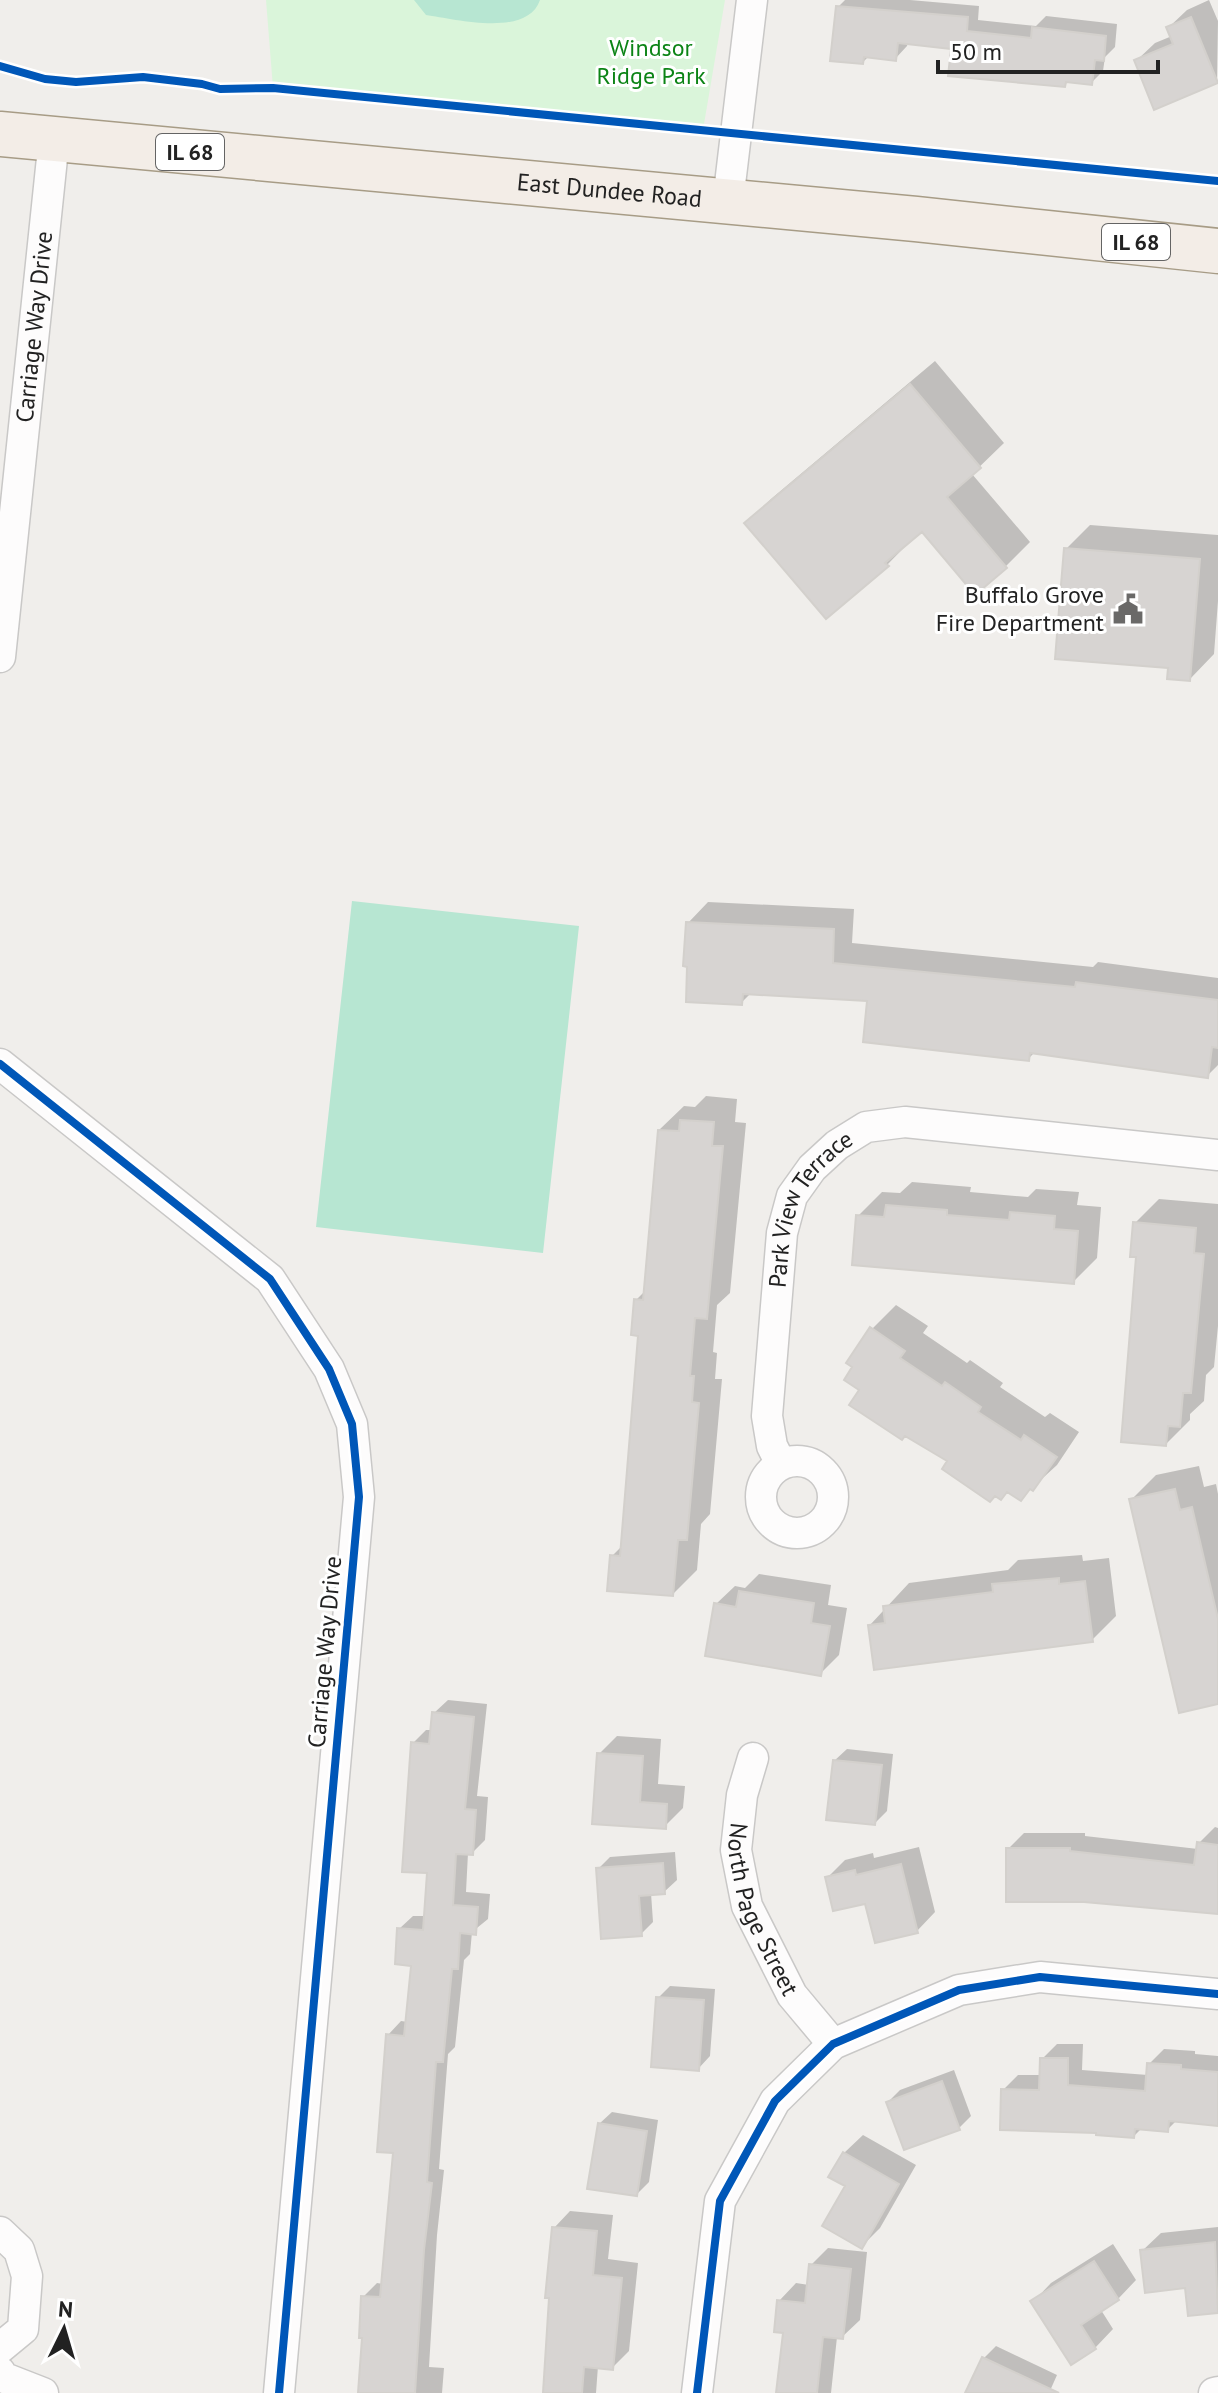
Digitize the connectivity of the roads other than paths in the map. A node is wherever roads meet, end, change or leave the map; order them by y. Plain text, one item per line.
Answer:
1 (752, 0) edge
2 (0, 134) edge
3 (54, 139) junction
4 (728, 201) junction
5 (1218, 251) edge
6 (0, 657) edge
7 (0, 1064) edge
8 (1218, 1155) edge
9 (781, 1464) dead end
10 (753, 1758) dead end
11 (1218, 1994) edge
12 (833, 2044) junction
13 (0, 2232) edge
14 (0, 2348) edge
15 (0, 2372) edge
16 (43, 2393) edge
17 (279, 2393) edge
18 (697, 2393) edge

1 - 4 street
2 - 3 main road, East Dundee Road / IL 68
3 - 4 main road, East Dundee Road / IL 68
3 - 6 street, Carriage Way Drive
4 - 5 main road, East Dundee Road / IL 68
7 - 17 street, Carriage Way Drive
8 - 9 street, Park View Terrace
10 - 12 street, North Page Street
11 - 12 street
12 - 18 street
13 - 14 street
15 - 16 street

